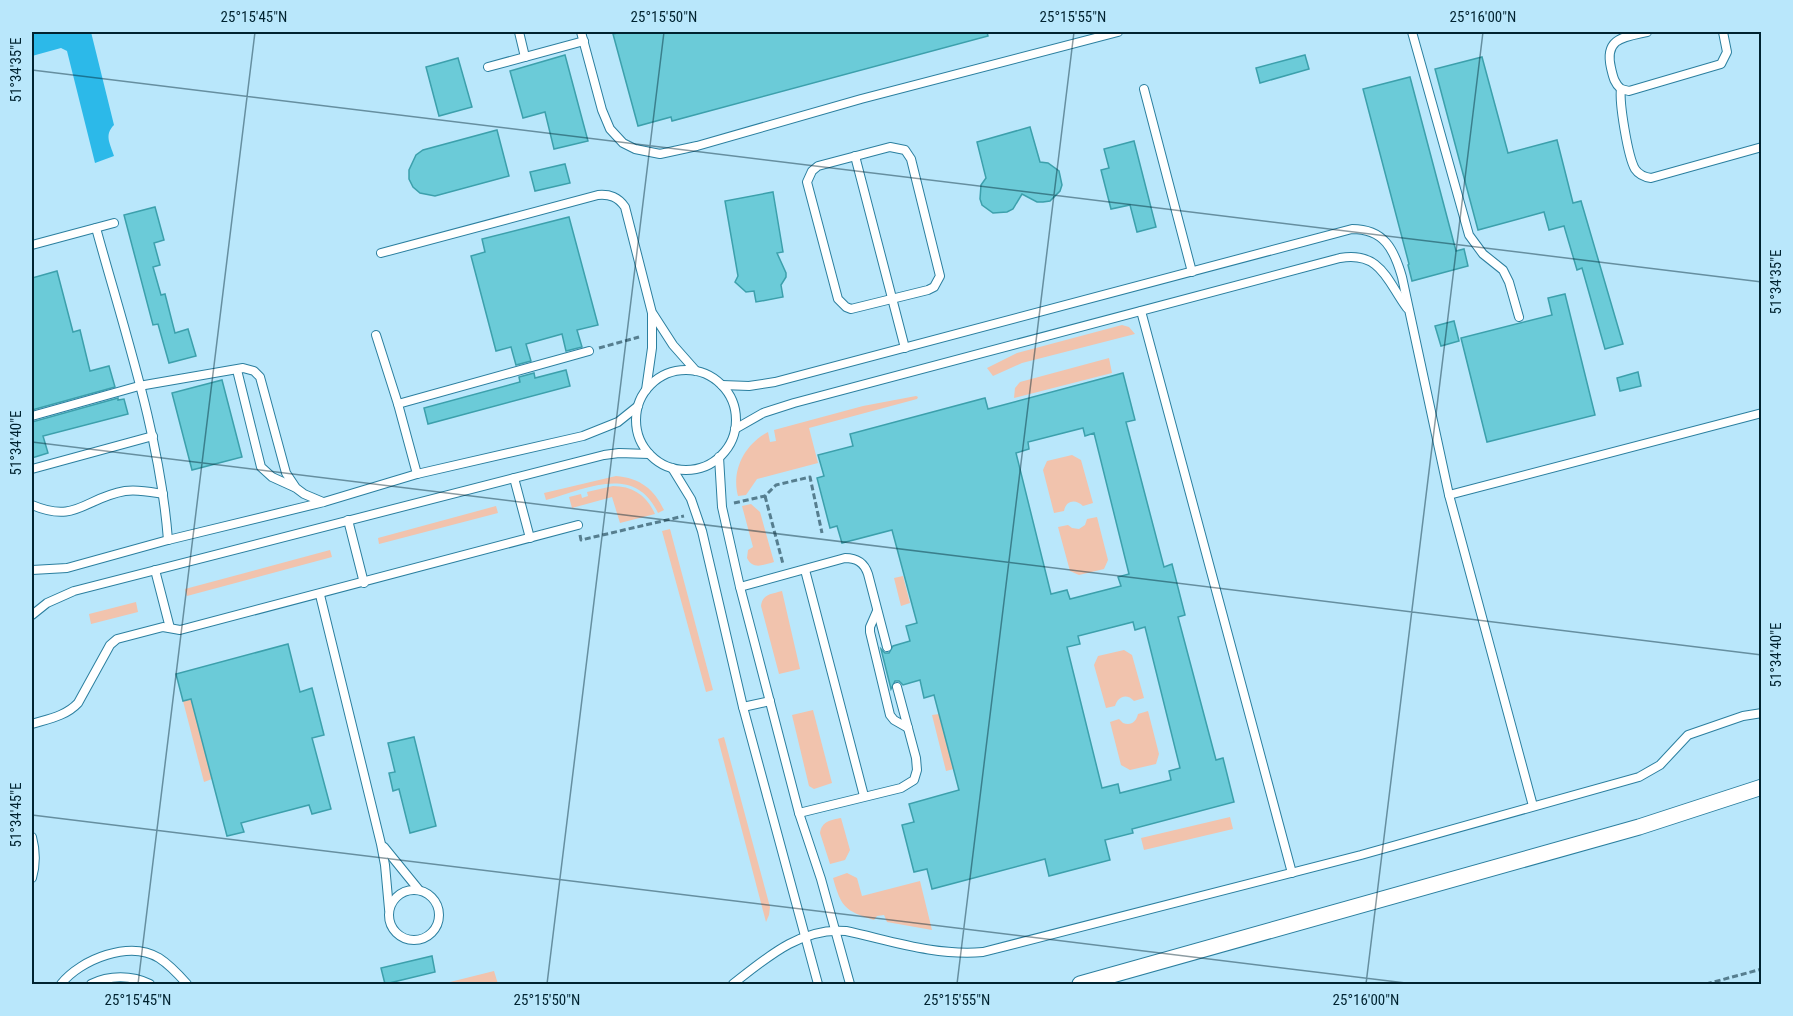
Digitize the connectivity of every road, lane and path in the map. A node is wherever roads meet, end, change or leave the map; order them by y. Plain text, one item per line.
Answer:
1 (519, 32) edge
2 (581, 32) edge
3 (1118, 32) edge
4 (1412, 32) edge
5 (1647, 32) edge
6 (1723, 32) edge
7 (584, 41) junction
8 (525, 57) junction
9 (488, 67) dead end
10 (1620, 89) junction
11 (1144, 90) dead end
12 (1761, 147) edge
13 (855, 156) junction
14 (114, 223) dead end
15 (96, 228) junction
16 (32, 245) edge
17 (381, 253) dead end
18 (1191, 272) junction
19 (892, 299) junction
20 (1407, 309) junction
21 (1141, 311) junction
22 (652, 313) junction
23 (1519, 317) dead end
24 (652, 334) junction
25 (376, 335) dead end
26 (905, 348) junction
27 (589, 351) joint
28 (237, 370) junction
29 (696, 371) junction
30 (722, 385) junction
31 (139, 386) junction
32 (646, 390) junction
33 (398, 404) junction
34 (638, 406) junction
35 (1761, 413) edge
36 (32, 416) edge
37 (735, 429) junction
38 (153, 436) junction
39 (649, 454) junction
40 (719, 457) junction
41 (672, 468) junction
42 (32, 469) edge
43 (417, 474) junction
44 (514, 478) junction
45 (296, 488) junction
46 (163, 494) junction
47 (1449, 495) junction
48 (765, 496) junction
49 (324, 502) junction
50 (32, 505) edge
51 (722, 507) junction
52 (696, 513) junction
53 (348, 520) junction
54 (578, 525) joint
55 (822, 533) dead end
56 (530, 538) junction
57 (168, 540) junction
58 (32, 570) edge
59 (155, 570) junction
60 (805, 570) junction
61 (785, 575) junction
62 (364, 583) junction
63 (740, 586) junction
64 (320, 595) junction
65 (878, 611) junction
66 (32, 615) edge
67 (170, 628) junction
68 (887, 648) dead end
69 (897, 687) dead end
70 (770, 701) junction
71 (743, 707) junction
72 (1761, 713) edge
73 (32, 724) edge
74 (908, 728) junction
75 (1761, 787) edge
76 (864, 796) junction
77 (1533, 806) junction
78 (799, 813) junction
79 (32, 837) edge
80 (381, 844) junction
81 (1292, 873) junction
82 (32, 878) edge
83 (419, 890) junction
84 (389, 909) junction
85 (835, 930) junction
86 (805, 938) junction
87 (1761, 969) edge
88 (59, 984) edge
89 (91, 984) edge
90 (150, 984) edge
91 (187, 984) edge
92 (733, 984) edge
93 (818, 984) edge
94 (850, 984) edge
95 (1080, 984) edge
96 (1706, 984) edge

1 - 8 lane
2 - 7 lane
3 - 7 lane
4 - 23 lane
5 - 10 lane
6 - 10 lane
7 - 8 lane
8 - 9 lane
10 - 12 lane
11 - 18 lane
13 - 19 lane
13 - 19 lane
13 - 19 lane
14 - 15 lane
15 - 16 lane
15 - 31 lane
17 - 22 lane
18 - 20 lane
18 - 26 lane
19 - 26 lane
20 - 21 lane
20 - 47 lane
21 - 37 lane
21 - 81 lane
22 - 24 lane
22 - 29 lane
24 - 27 path
24 - 32 lane
25 - 33 lane
26 - 30 lane
27 - 33 lane
28 - 31 lane
28 - 45 lane
28 - 45 lane
29 - 30 lane
29 - 32 lane
30 - 37 lane
31 - 36 lane
31 - 38 lane
32 - 34 lane
33 - 43 lane
34 - 39 lane
34 - 43 lane
35 - 47 lane
37 - 40 lane
38 - 42 lane
38 - 46 lane
39 - 41 lane
39 - 44 lane
40 - 41 lane
40 - 51 lane
41 - 52 lane
43 - 49 lane
44 - 53 lane
44 - 56 lane
45 - 49 lane
46 - 50 lane
46 - 57 lane
47 - 77 lane
48 - 51 path
48 - 55 path
48 - 61 path
49 - 57 lane
51 - 63 lane
52 - 54 path
52 - 71 lane
53 - 59 lane
53 - 62 lane
54 - 56 lane
56 - 62 lane
57 - 58 lane
59 - 66 lane
59 - 67 lane
60 - 61 lane
60 - 65 lane
60 - 76 lane
61 - 63 lane
62 - 64 lane
63 - 70 lane
64 - 67 lane
64 - 80 lane
65 - 68 lane
65 - 74 lane
67 - 73 lane
69 - 74 lane
70 - 71 lane
70 - 78 lane
71 - 86 lane
72 - 77 lane
74 - 76 lane
75 - 95 street
76 - 78 lane
77 - 81 lane
78 - 85 lane
79 - 82 lane
80 - 83 lane
80 - 84 lane
81 - 85 lane
83 - 84 lane
83 - 84 lane
85 - 86 lane
85 - 94 lane
86 - 92 lane
86 - 93 lane
87 - 96 path
88 - 91 lane
89 - 90 lane

